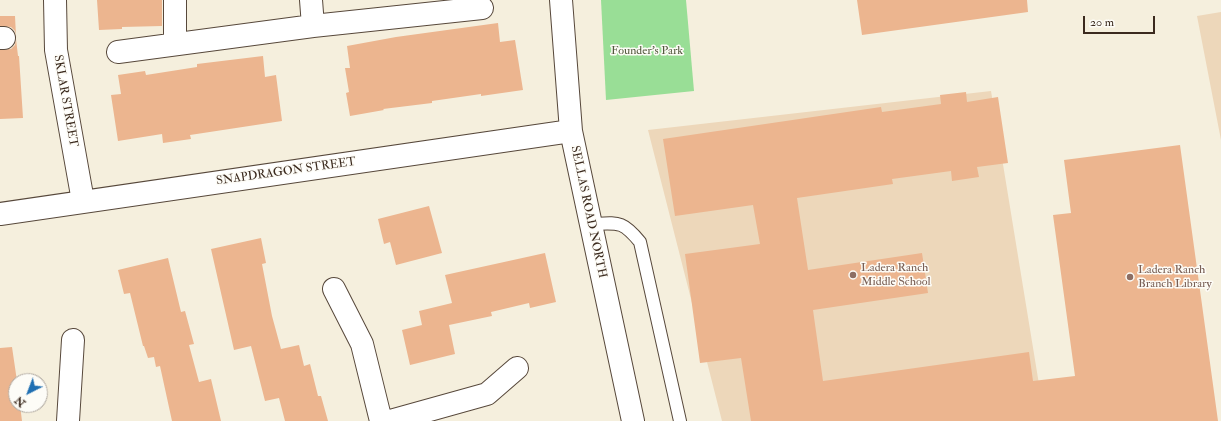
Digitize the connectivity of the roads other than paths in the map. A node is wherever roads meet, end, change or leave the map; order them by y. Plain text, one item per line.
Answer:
1 (55, 0) edge
2 (175, 0) edge
3 (311, 0) edge
4 (561, 0) edge
5 (430, 6) edge
6 (482, 8) dead end
7 (313, 26) junction
8 (175, 44) junction
9 (118, 52) dead end
10 (571, 130) junction
11 (83, 201) junction
12 (0, 214) edge
13 (591, 224) junction
14 (334, 289) dead end
15 (73, 340) dead end
16 (517, 368) dead end
17 (68, 421) edge
18 (381, 421) edge
19 (390, 421) edge
20 (633, 421) edge
21 (680, 421) edge

1 - 11 street, SKLAR STREET
2 - 8 street
3 - 7 street
4 - 10 street, SELLAS ROAD NORTH
5 - 6 street
5 - 7 street
7 - 8 street
8 - 9 street
10 - 11 street, SNAPDRAGON STREET
10 - 13 street, SELLAS ROAD NORTH
11 - 12 street, SNAPDRAGON STREET
13 - 20 street, SELLAS ROAD NORTH
13 - 21 lane
14 - 18 street
15 - 17 street
16 - 19 street

